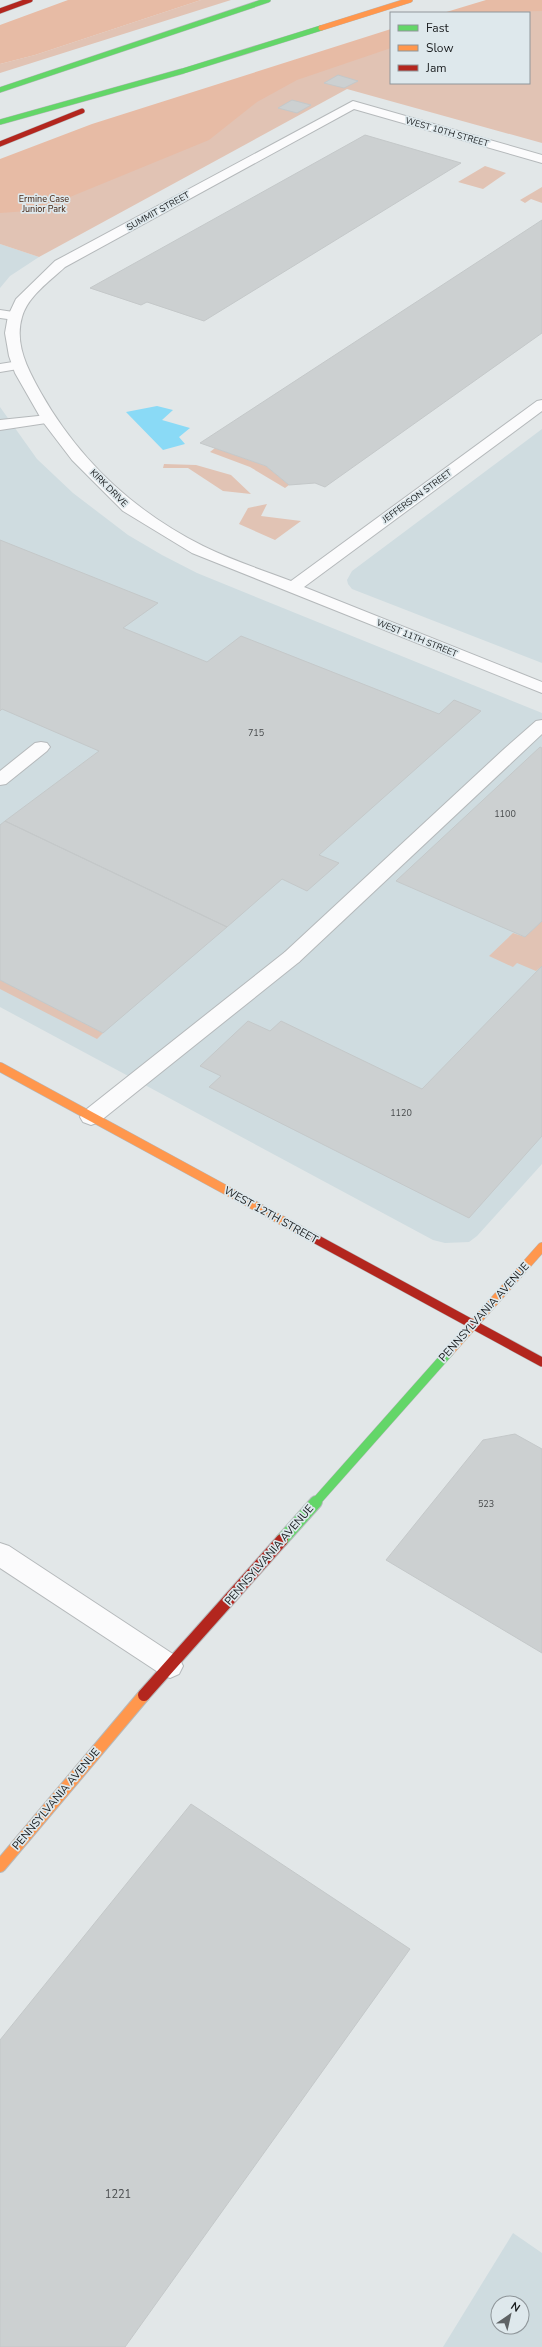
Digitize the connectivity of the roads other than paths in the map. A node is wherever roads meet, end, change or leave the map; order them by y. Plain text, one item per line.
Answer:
1 (30, 0) edge
2 (268, 0) edge
3 (410, 0) edge
4 (0, 11) edge
5 (198, 23) junction
6 (183, 71) junction
7 (0, 80) edge
8 (0, 90) edge
9 (352, 105) joint
10 (0, 122) edge
11 (0, 144) edge
12 (542, 159) edge
13 (0, 314) edge
14 (15, 316) junction
15 (18, 360) junction
16 (0, 368) edge
17 (542, 404) edge
18 (48, 419) junction
19 (0, 425) edge
20 (292, 588) junction
21 (542, 688) edge
22 (542, 725) edge
23 (41, 747) dead end
24 (0, 780) edge
25 (0, 1067) edge
26 (91, 1117) junction
27 (542, 1247) edge
28 (472, 1324) junction
29 (542, 1362) edge
30 (0, 1554) edge
31 (170, 1666) junction
32 (0, 1866) edge

1 - 4 main road
2 - 5 main road
3 - 6 main road
5 - 7 main road
5 - 8 main road
6 - 10 main road
6 - 11 main road
9 - 12 street, WEST 10TH STREET
9 - 14 street, SUMMIT STREET
13 - 14 street
14 - 15 street, SUMMIT STREET
15 - 16 street
15 - 18 street, KIRK DRIVE
17 - 20 street, JEFFERSON STREET
18 - 19 street
18 - 20 street, KIRK DRIVE
20 - 21 street, WEST 11TH STREET
22 - 26 street
23 - 24 street
25 - 26 main road, WEST 12TH STREET
26 - 28 main road, WEST 12TH STREET
27 - 28 main road, PENNSYLVANIA AVENUE
28 - 29 main road, WEST 12TH STREET
28 - 31 main road, PENNSYLVANIA AVENUE
30 - 31 street
31 - 32 main road, PENNSYLVANIA AVENUE

